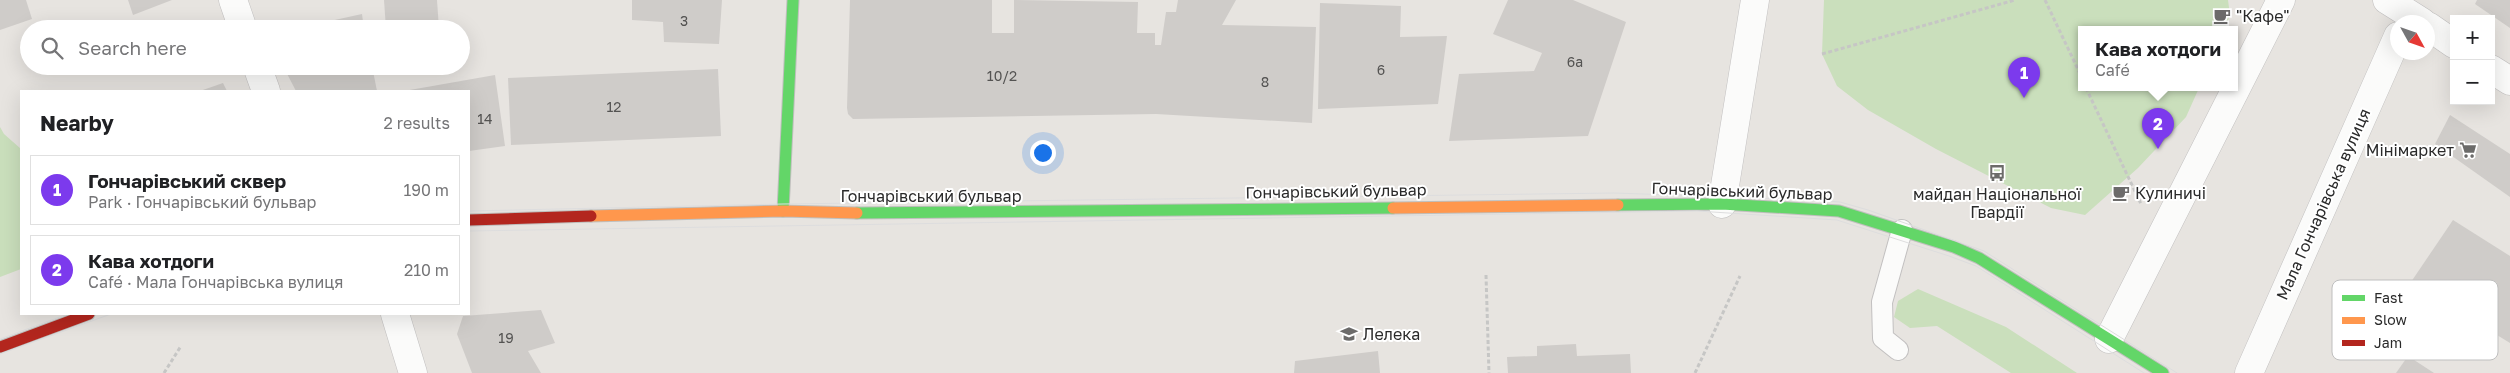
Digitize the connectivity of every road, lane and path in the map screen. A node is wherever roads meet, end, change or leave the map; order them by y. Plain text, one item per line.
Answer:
1 (233, 0) edge
2 (793, 0) edge
3 (1755, 0) edge
4 (2015, 0) edge
5 (2045, 0) edge
6 (2281, 0) edge
7 (240, 20) edge
8 (2435, 33) edge
9 (2450, 42) edge
10 (1822, 54) dead end
11 (2390, 57) edge
12 (2078, 70) edge
13 (2495, 72) edge
14 (260, 75) edge
15 (2510, 82) edge
16 (2238, 85) edge
17 (266, 90) edge
18 (2087, 91) edge
19 (2235, 91) edge
20 (1722, 204) junction
21 (2142, 208) dead end
22 (783, 212) junction
23 (470, 220) edge
24 (1902, 230) junction
25 (1486, 275) dead end
26 (1740, 276) dead end
27 (86, 315) edge
28 (395, 315) edge
29 (2109, 339) junction
30 (181, 346) dead end
31 (0, 347) edge
32 (1898, 350) dead end
33 (164, 373) edge
34 (413, 373) edge
35 (1489, 373) edge
36 (1695, 373) edge
37 (2163, 373) edge
38 (2249, 373) edge

1 - 7 street
2 - 22 main road
3 - 20 street
4 - 10 path
5 - 12 path
6 - 16 street
8 - 9 street
11 - 38 street, Мала Гончарівська вулиця
13 - 15 street
14 - 17 street
18 - 21 path
19 - 29 street
20 - 22 main road, Гончарівський бульвар
20 - 24 main road, Гончарівський бульвар
22 - 23 main road, Гончарівський бульвар
24 - 29 main road, Гончарівський бульвар
24 - 32 lane
25 - 35 path
26 - 36 path
27 - 31 main road
28 - 34 street
29 - 37 main road, Гончарівський бульвар
30 - 33 path

